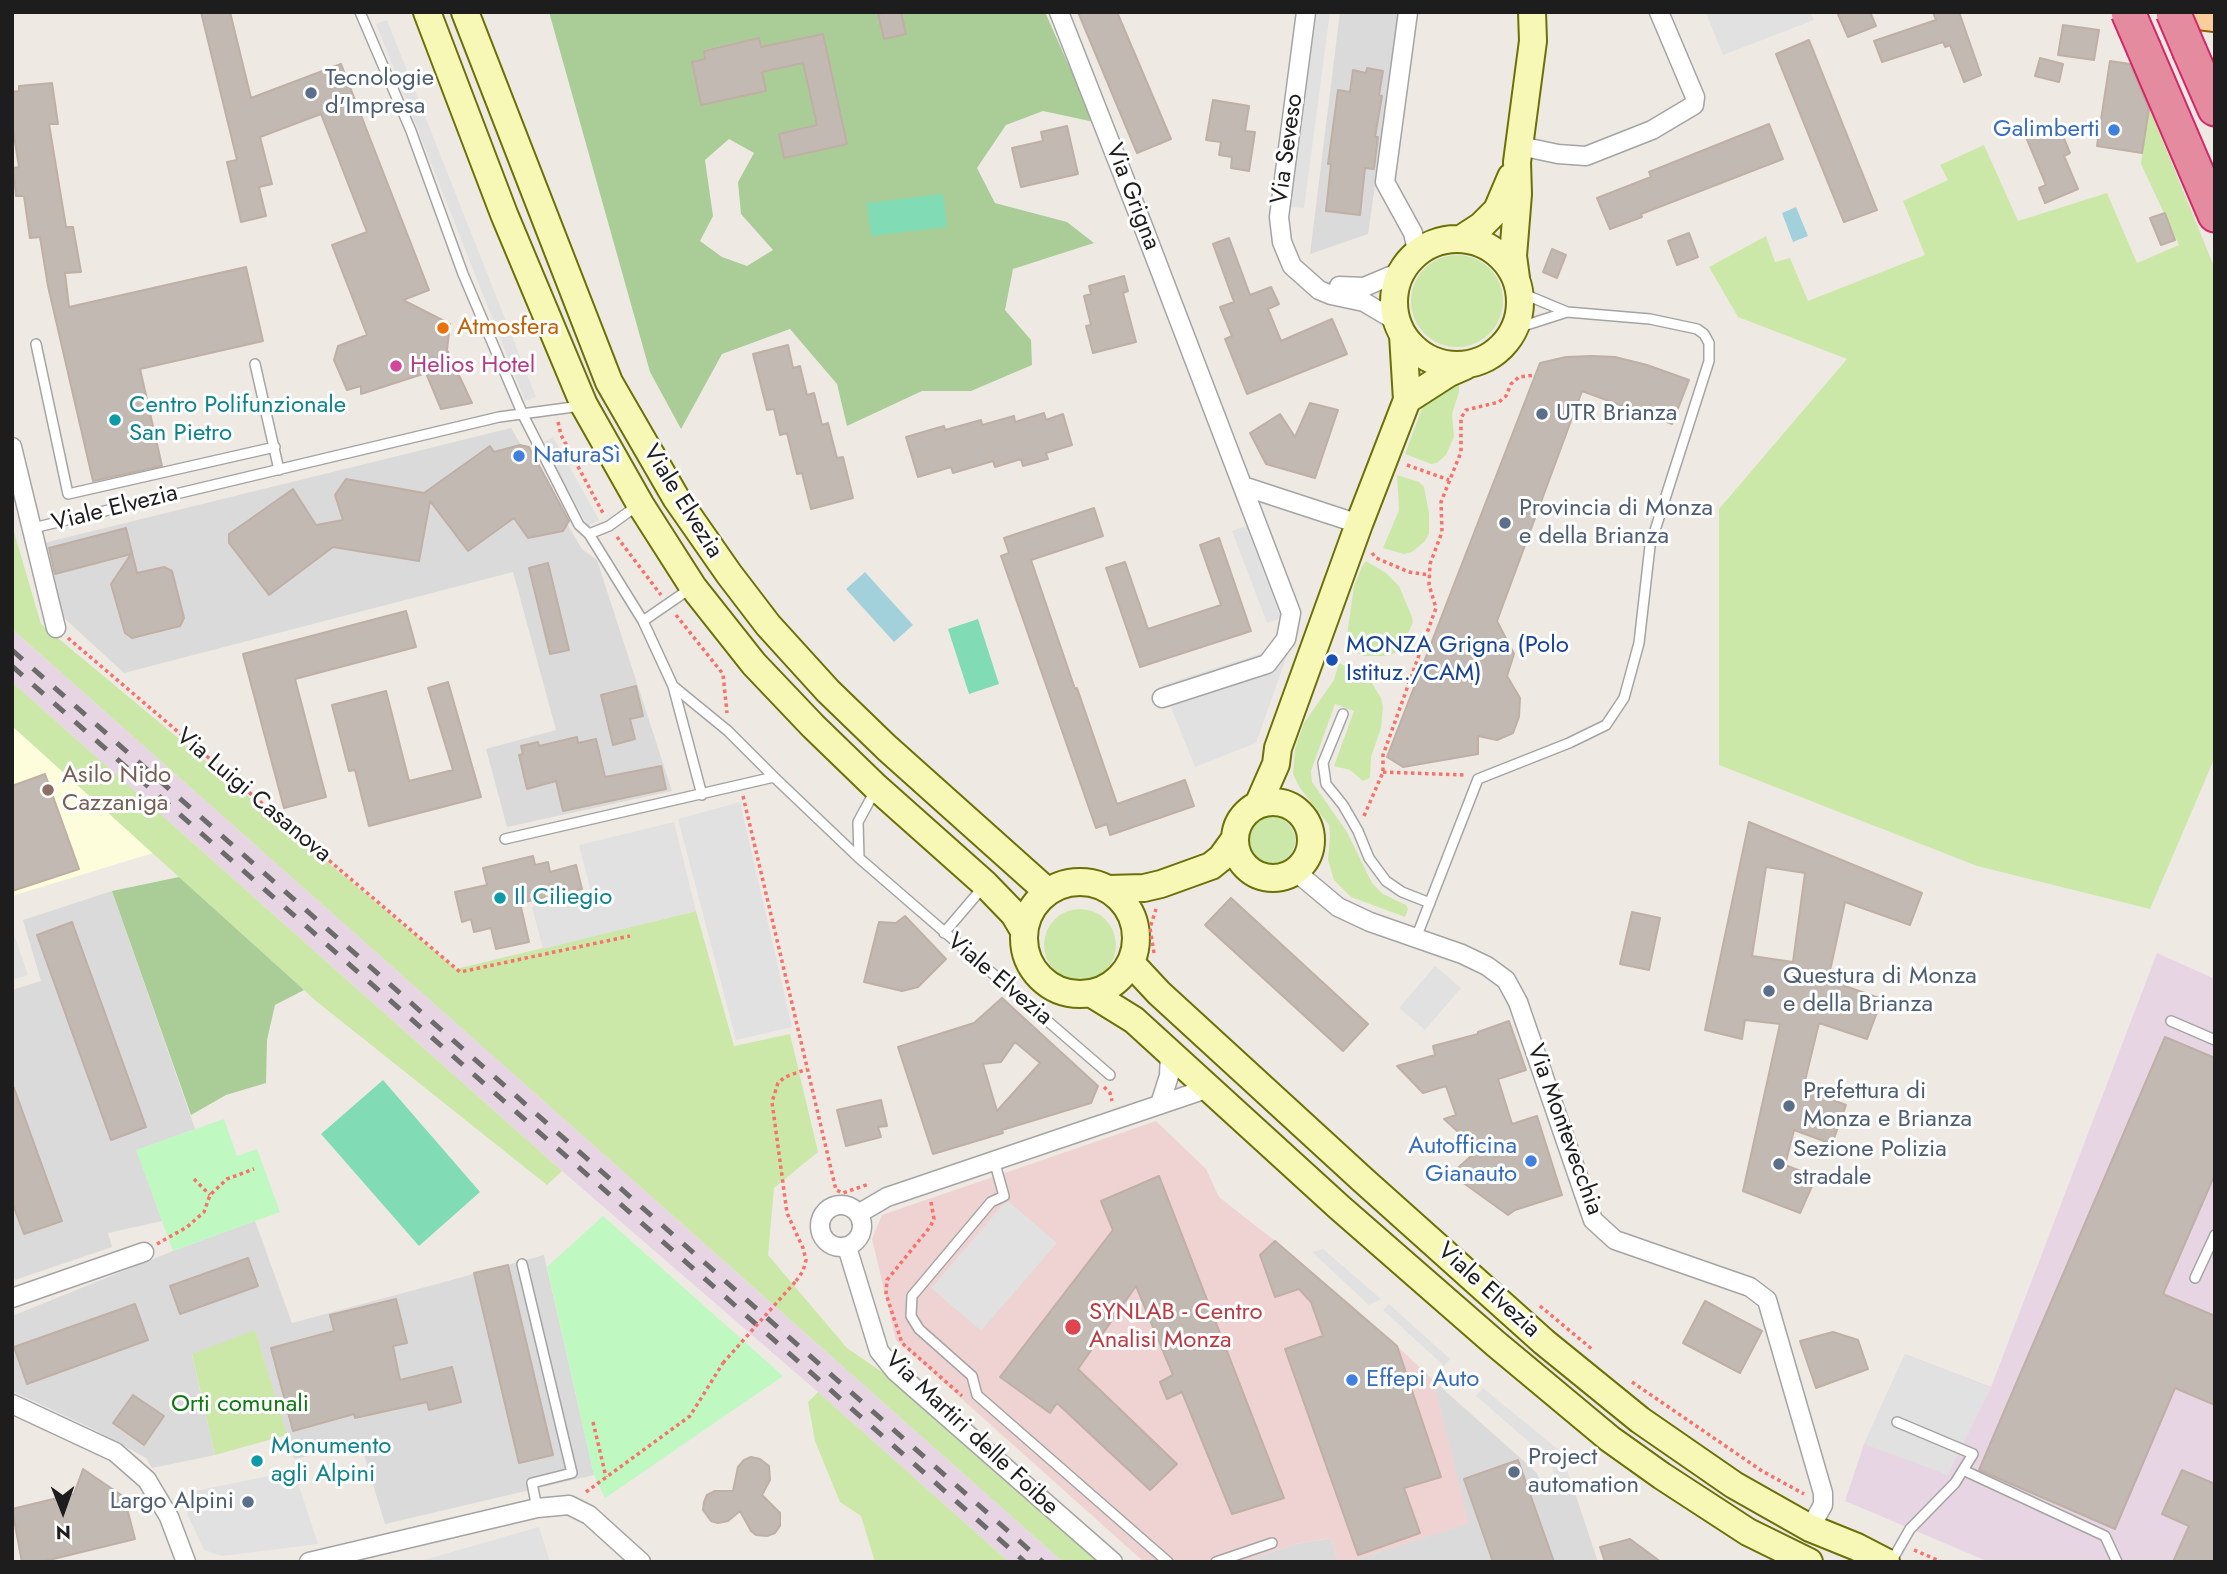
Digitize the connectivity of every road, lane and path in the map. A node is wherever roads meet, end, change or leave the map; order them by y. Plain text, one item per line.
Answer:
1 (360, 12) edge
2 (427, 12) edge
3 (465, 12) edge
4 (1059, 12) edge
5 (1306, 12) edge
6 (1408, 12) edge
7 (1532, 12) edge
8 (1546, 12) edge
9 (1659, 12) edge
10 (2128, 12) edge
11 (2173, 12) edge
12 (2215, 17) edge
13 (1533, 41) junction
14 (2215, 109) edge
15 (1518, 154) junction
16 (2215, 215) edge
17 (1461, 239) junction
18 (1408, 262) junction
19 (1305, 279) junction
20 (1518, 287) junction
21 (1567, 312) junction
22 (1399, 328) junction
23 (1514, 329) junction
24 (36, 344) dead end
25 (1474, 363) junction
26 (255, 364) dead end
27 (1535, 375) dead end
28 (1407, 400) junction
29 (584, 405) junction
30 (523, 415) junction
31 (561, 435) dead end
32 (12, 447) edge
33 (275, 447) junction
34 (1398, 462) dead end
35 (279, 470) junction
36 (1450, 480) junction
37 (1243, 486) junction
38 (640, 504) junction
39 (1359, 524) junction
40 (609, 526) junction
41 (33, 528) junction
42 (589, 534) junction
43 (1372, 553) dead end
44 (1430, 575) junction
45 (693, 587) junction
46 (668, 604) junction
47 (643, 621) junction
48 (56, 628) joint
49 (673, 686) junction
50 (1162, 698) dead end
51 (1343, 714) dead end
52 (728, 731) junction
53 (1276, 764) junction
54 (1382, 772) junction
55 (774, 777) junction
56 (1478, 779) junction
57 (740, 785) junction
58 (876, 787) junction
59 (702, 795) junction
60 (1284, 804) junction
61 (1258, 805) junction
62 (1358, 831) junction
63 (505, 839) dead end
64 (1234, 840) junction
65 (859, 858) junction
66 (1211, 866) junction
67 (1248, 869) junction
68 (1295, 871) junction
69 (985, 884) junction
70 (1053, 884) junction
71 (1104, 884) junction
72 (1161, 894) junction
73 (1430, 903) junction
74 (1136, 930) junction
75 (1024, 931) junction
76 (944, 933) junction
77 (630, 936) dead end
78 (1416, 937) junction
79 (1144, 963) junction
80 (1093, 994) junction
81 (2171, 1021) dead end
82 (2215, 1040) edge
83 (1170, 1053) junction
84 (807, 1069) junction
85 (1110, 1075) dead end
86 (1209, 1088) junction
87 (1160, 1104) junction
88 (994, 1160) junction
89 (254, 1169) dead end
90 (194, 1180) dead end
91 (848, 1191) dead end
92 (210, 1195) junction
93 (858, 1214) junction
94 (2215, 1235) edge
95 (847, 1247) junction
96 (144, 1252) joint
97 (522, 1264) dead end
98 (2196, 1278) dead end
99 (12, 1298) edge
100 (1533, 1299) dead end
101 (1594, 1351) dead end
102 (1625, 1377) dead end
103 (12, 1404) edge
104 (593, 1422) dead end
105 (1897, 1422) dead end
106 (1963, 1470) junction
107 (606, 1477) junction
108 (585, 1494) dead end
109 (1824, 1505) junction
110 (537, 1508) junction
111 (1810, 1528) junction
112 (1272, 1543) dead end
113 (1892, 1556) edge
114 (186, 1562) edge
115 (309, 1562) edge
116 (641, 1562) edge
117 (1112, 1562) edge
118 (1168, 1562) edge
119 (1216, 1562) edge
120 (1809, 1562) edge
121 (1942, 1562) edge
122 (2117, 1562) edge

1 - 30 lane, Viale Elvezia
2 - 29 main road, Viale Elvezia
3 - 70 main road, Viale Elvezia
4 - 37 street, Via Grigna
5 - 19 street, Via Seveso
6 - 18 street
7 - 13 main road
8 - 13 main road
9 - 15 street
10 - 16 highway, bridge
11 - 12 main road
11 - 14 highway, bridge
13 - 15 main road
15 - 17 main road
15 - 20 main road
17 - 18 main road
17 - 20 main road
18 - 19 street
18 - 22 main road
19 - 22 street, Via Seveso
20 - 21 lane
20 - 23 main road
21 - 23 lane
21 - 56 lane
22 - 25 main road
22 - 28 main road
23 - 25 main road
24 - 33 lane
25 - 28 main road
26 - 33 lane
27 - 36 path
28 - 39 main road
29 - 30 lane, Viale Elvezia
29 - 38 main road, Viale Elvezia
30 - 35 lane, Viale Elvezia
30 - 42 lane, Viale Elvezia
31 - 40 path
32 - 41 street
33 - 35 lane
34 - 36 path
35 - 41 lane, Viale Elvezia
36 - 44 path
37 - 39 street
37 - 50 street, Via Grigna
38 - 40 lane
38 - 45 main road, Viale Elvezia
39 - 53 main road
40 - 42 lane
40 - 46 path
41 - 48 street
42 - 47 lane, Viale Elvezia
43 - 44 path
44 - 54 path
45 - 46 lane
45 - 58 main road, Viale Elvezia
46 - 47 lane
46 - 52 path
47 - 49 lane, Viale Elvezia
48 - 77 path, Via Luigi Casanova
49 - 52 lane, Viale Elvezia
49 - 59 lane, Viale Elvezia
51 - 62 lane
52 - 55 lane, Viale Elvezia
53 - 60 main road
53 - 61 main road
54 - 56 path
54 - 62 path
55 - 57 lane
55 - 65 lane, Viale Elvezia
56 - 73 lane
57 - 59 lane
57 - 84 path
58 - 65 lane
58 - 69 main road, Viale Elvezia
59 - 63 lane
60 - 61 main road
60 - 68 main road
61 - 64 main road
62 - 73 lane
64 - 66 main road
64 - 67 main road
65 - 76 lane, Viale Elvezia
66 - 67 main road
66 - 72 main road
67 - 68 main road
68 - 78 street, Via Montevecchia
69 - 75 main road, Viale Elvezia
69 - 76 lane
70 - 71 path
70 - 71 main road
70 - 75 main road
71 - 72 main road
71 - 74 main road
72 - 74 main road
72 - 79 path
73 - 78 lane
74 - 79 main road
75 - 80 main road, Viale Elvezia
76 - 85 lane, Viale Elvezia
78 - 109 street, Via Montevecchia
79 - 80 main road
79 - 111 main road, Viale Elvezia
80 - 83 main road, Viale Elvezia
81 - 82 lane
83 - 86 main road, Viale Elvezia
83 - 87 street
84 - 91 path
84 - 107 path, bridge
86 - 87 street
86 - 120 main road, Viale Elvezia
87 - 88 street
88 - 93 street
88 - 118 lane
89 - 92 path
90 - 92 path
92 - 96 path
93 - 95 street
93 - 95 street
94 - 98 lane
95 - 117 street, Via Martiri delle Foibe
96 - 99 street
97 - 110 lane
100 - 101 path
102 - 109 path
103 - 114 street
104 - 107 path
105 - 106 lane
106 - 113 lane
106 - 122 lane
107 - 108 path
109 - 111 street
110 - 115 street
110 - 116 street
111 - 113 main road, Viale Elvezia
112 - 119 lane
113 - 121 path

